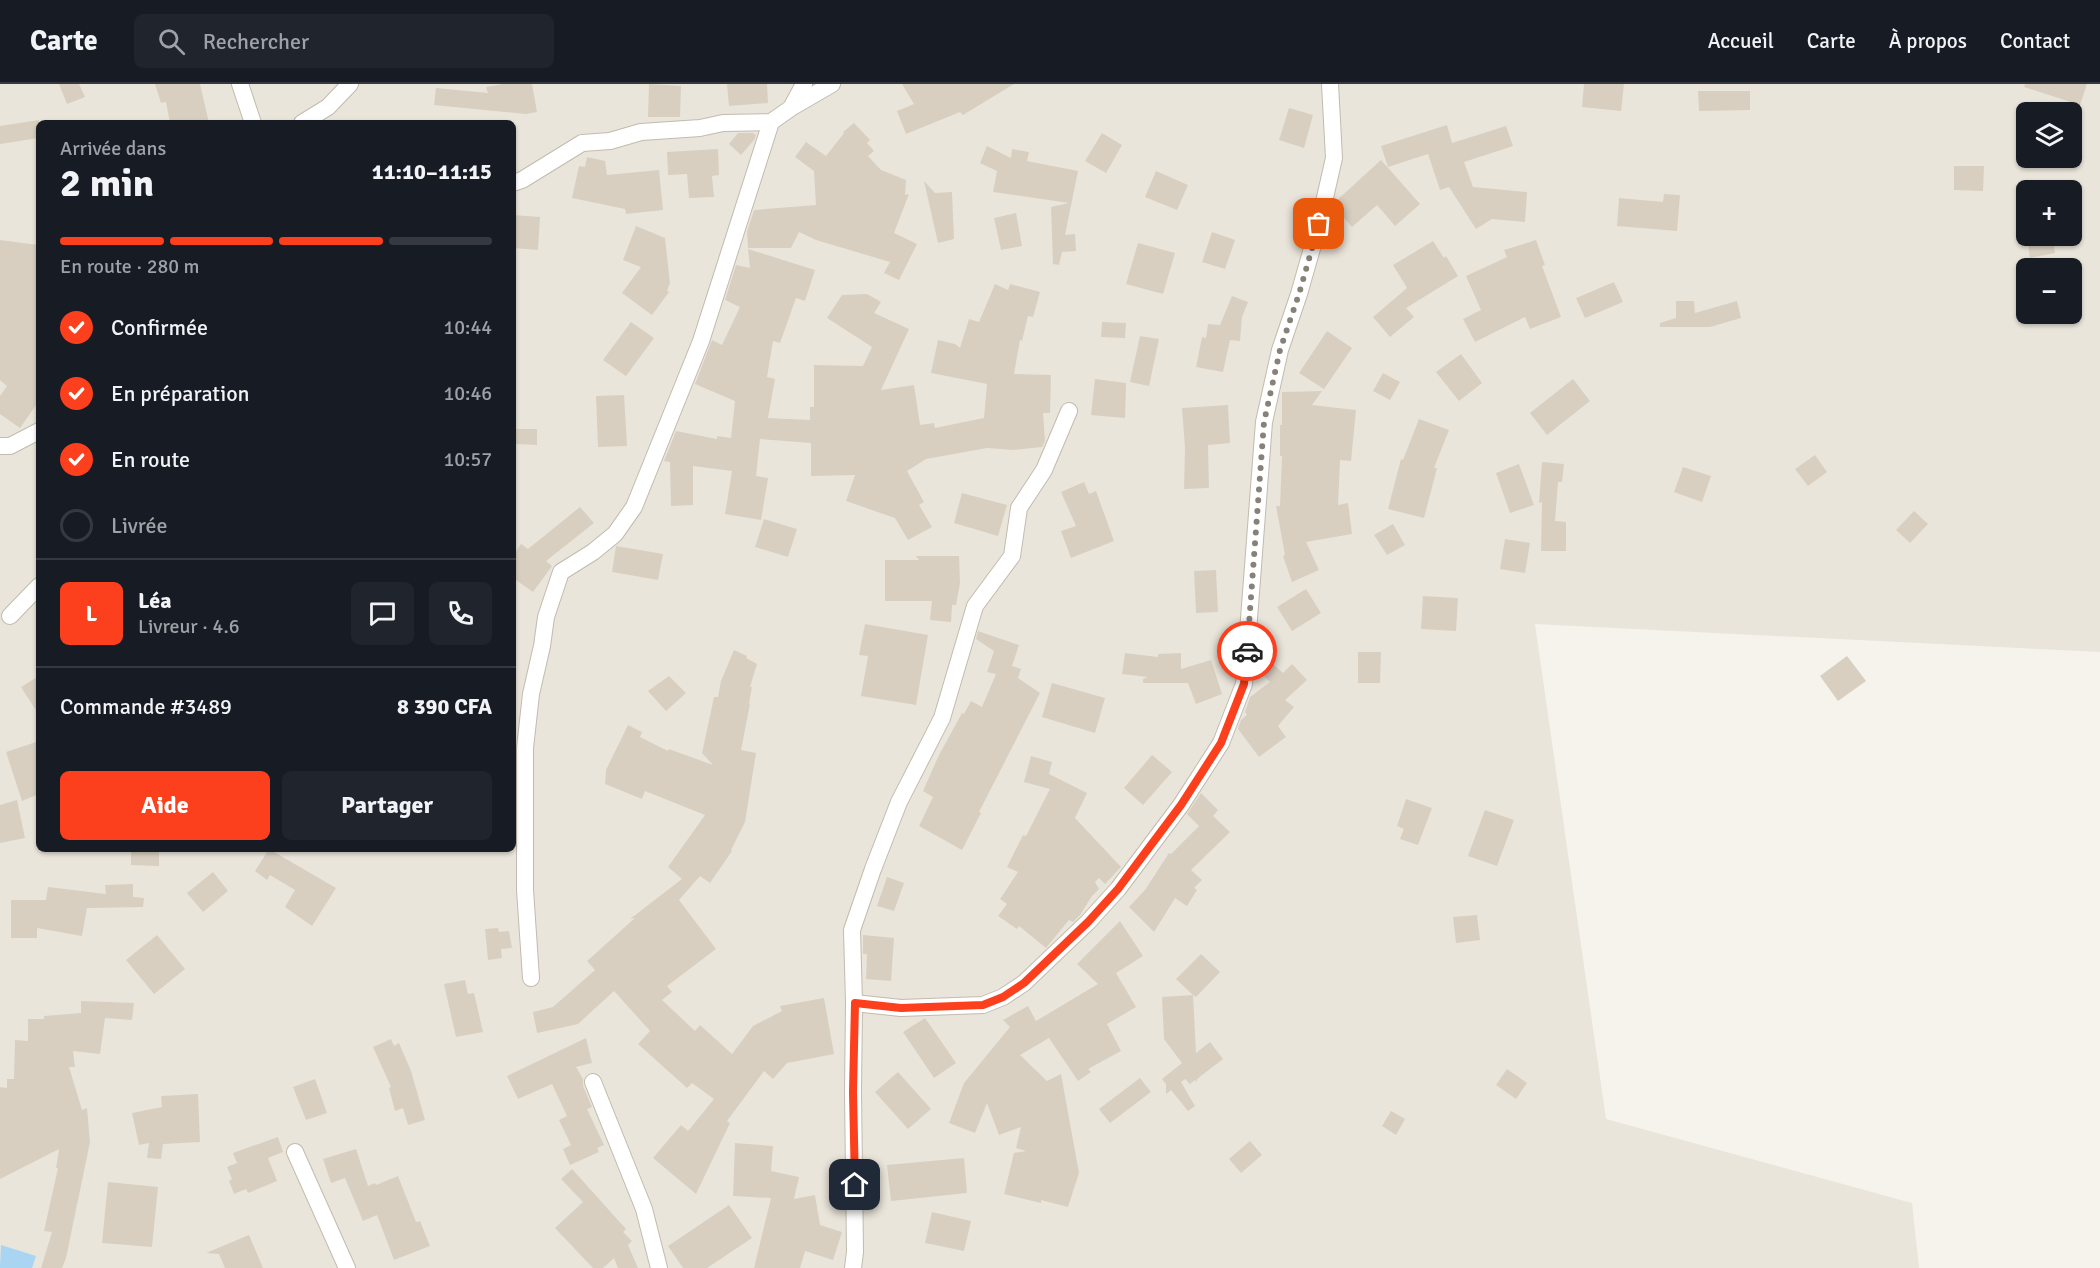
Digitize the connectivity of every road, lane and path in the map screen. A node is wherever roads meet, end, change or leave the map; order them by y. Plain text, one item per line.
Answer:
1 (240, 84) edge
2 (350, 84) edge
3 (804, 84) edge
4 (832, 84) edge
5 (1330, 84) edge
6 (792, 108) junction
7 (253, 120) edge
8 (307, 120) edge
9 (771, 122) junction
10 (516, 182) edge
11 (1069, 411) dead end
12 (36, 433) edge
13 (0, 446) edge
14 (36, 589) edge
15 (10, 616) dead end
16 (531, 978) dead end
17 (855, 1003) junction
18 (593, 1082) dead end
19 (295, 1152) dead end
20 (346, 1268) edge
21 (659, 1268) edge
22 (853, 1268) edge

1 - 7 street
2 - 8 street
3 - 6 street
4 - 6 street
5 - 17 street
6 - 9 street
9 - 10 street
9 - 16 street
11 - 17 street
12 - 13 street
14 - 15 street
17 - 22 street
18 - 21 street
19 - 20 street

